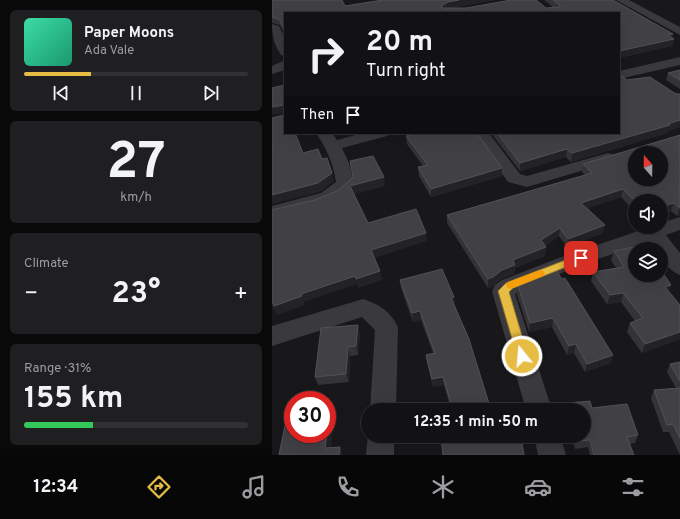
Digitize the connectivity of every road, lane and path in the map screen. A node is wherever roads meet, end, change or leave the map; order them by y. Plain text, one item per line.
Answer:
1 (621, 0) edge
2 (272, 27) edge
3 (680, 32) edge
4 (284, 45) edge
5 (680, 61) edge
6 (284, 65) edge
7 (272, 70) edge
8 (639, 70) junction
9 (620, 75) edge
10 (657, 82) edge
11 (373, 134) edge
12 (482, 134) edge
13 (329, 139) edge
14 (623, 153) edge
15 (272, 212) edge
16 (680, 223) edge
17 (668, 227) edge
18 (650, 234) edge
19 (654, 234) edge
20 (680, 268) edge
21 (272, 336) edge
22 (382, 403) edge
23 (537, 403) edge
24 (381, 443) edge
25 (549, 443) edge
26 (380, 455) edge
27 (552, 455) edge

1 - 3 street
2 - 4 street
5 - 8 street
6 - 7 street
8 - 9 street
8 - 10 street
11 - 13 street
12 - 14 street
13 - 15 street
16 - 17 street
18 - 23 street
19 - 20 street
21 - 22 street
24 - 26 street
25 - 27 street

